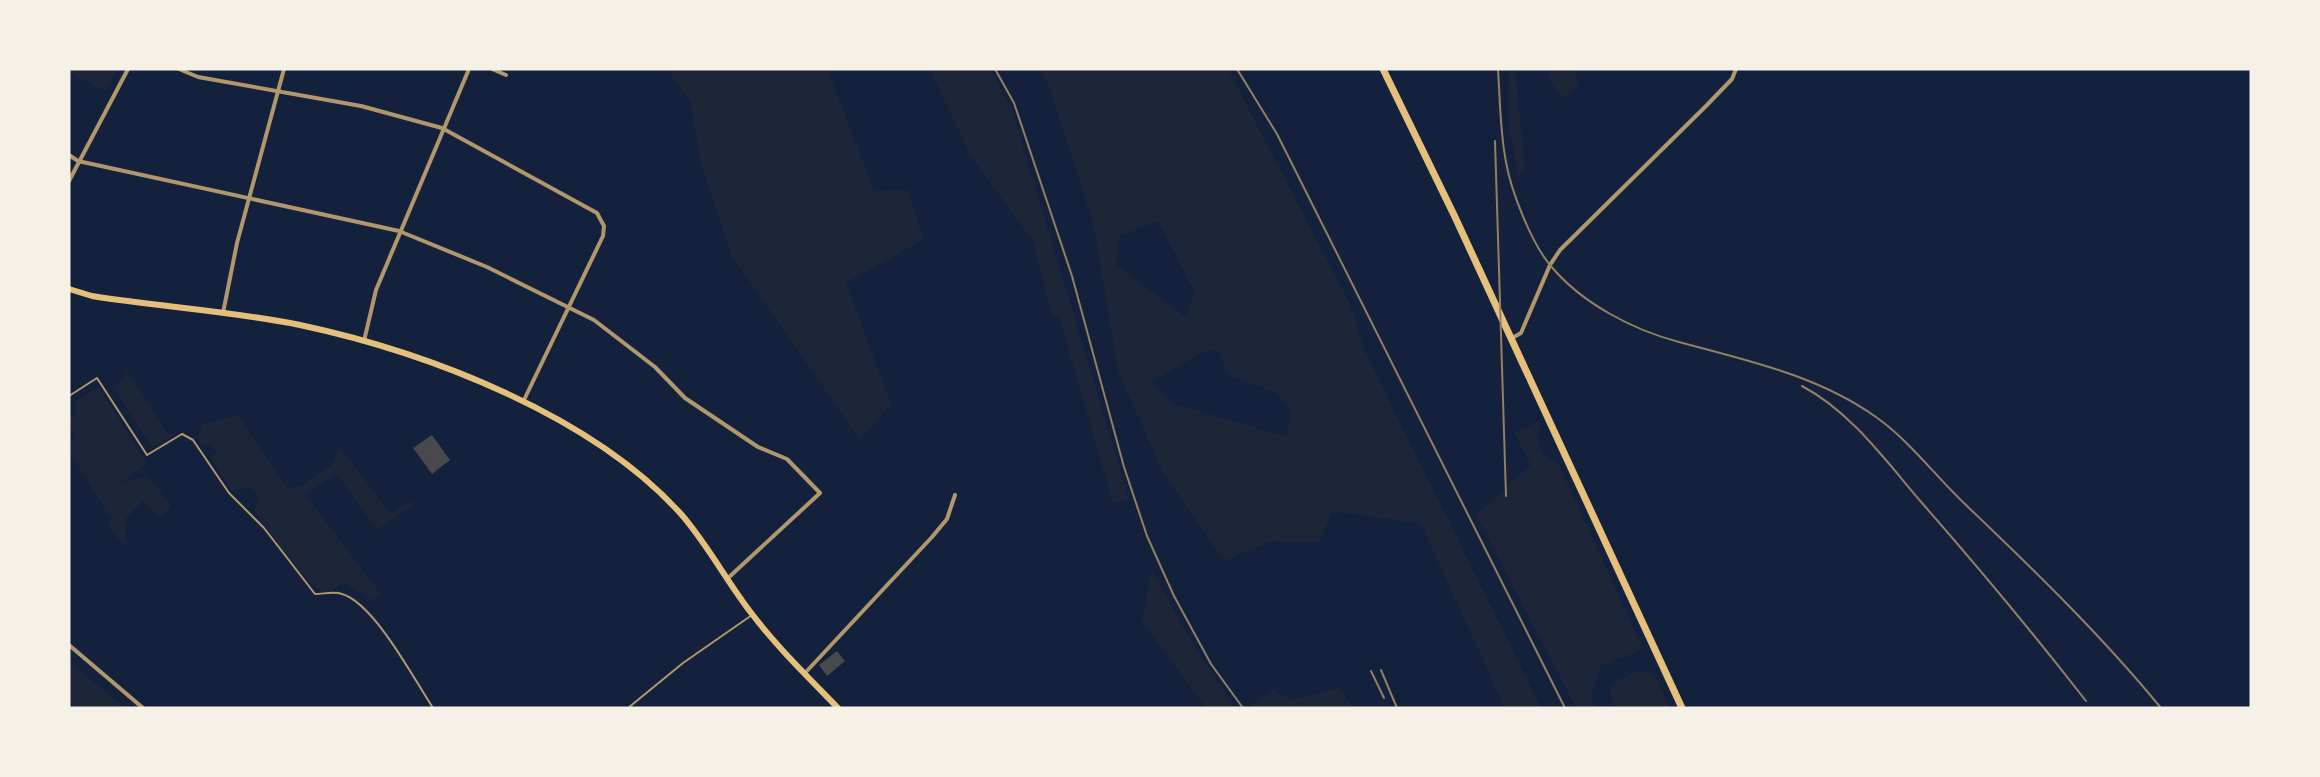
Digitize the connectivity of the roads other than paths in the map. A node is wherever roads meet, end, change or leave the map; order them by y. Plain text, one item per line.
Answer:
1 (128, 69) edge
2 (179, 69) edge
3 (284, 69) edge
4 (468, 69) edge
5 (492, 69) edge
6 (1383, 69) edge
7 (1736, 69) edge
8 (506, 75) dead end
9 (277, 92) junction
10 (442, 128) junction
11 (69, 155) edge
12 (78, 161) junction
13 (69, 181) edge
14 (249, 198) junction
15 (399, 231) junction
16 (69, 289) edge
17 (568, 309) junction
18 (223, 313) junction
19 (1512, 338) junction
20 (364, 341) junction
21 (69, 396) edge
22 (522, 403) junction
23 (955, 495) dead end
24 (727, 579) junction
25 (752, 615) junction
26 (69, 645) edge
27 (805, 673) junction
28 (143, 708) edge
29 (433, 708) edge
30 (628, 708) edge
31 (838, 708) edge
32 (1682, 708) edge

1 - 12 street
2 - 9 street
3 - 9 street
4 - 10 street
5 - 8 street
6 - 19 main road
7 - 19 street
9 - 10 street
9 - 14 street
10 - 15 street
10 - 17 street
11 - 12 street
12 - 13 street
12 - 14 street
14 - 15 street
14 - 18 street
15 - 17 street
15 - 20 street
16 - 18 main road
17 - 22 street
17 - 24 street
18 - 20 main road
19 - 32 main road
20 - 22 main road
21 - 29 lane
22 - 24 main road
23 - 27 street
24 - 25 main road
25 - 27 main road
25 - 30 lane
26 - 28 street
27 - 31 main road

